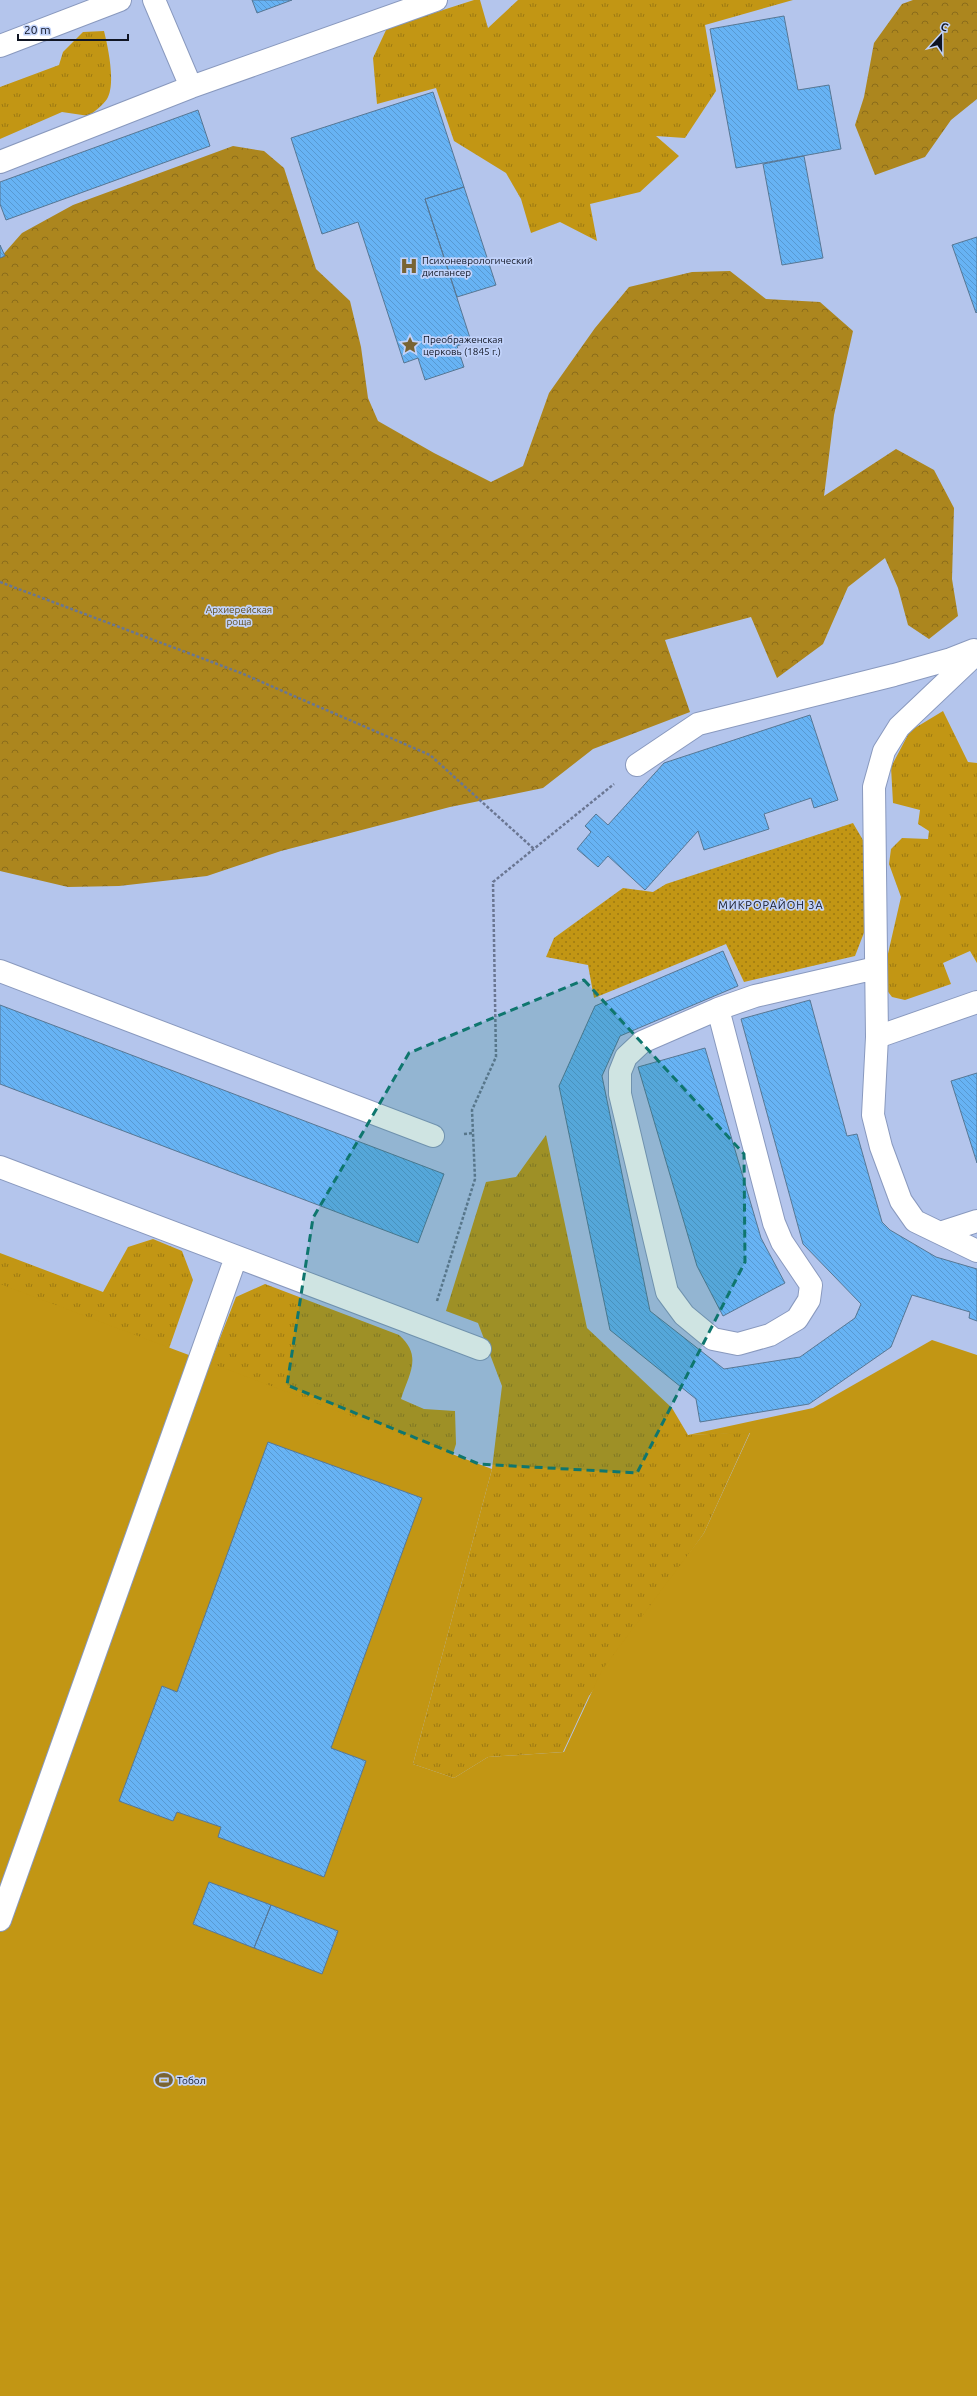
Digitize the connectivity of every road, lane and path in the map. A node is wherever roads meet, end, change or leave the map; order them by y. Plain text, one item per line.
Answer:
1 (120, 0) edge
2 (154, 0) edge
3 (436, 0) edge
4 (0, 46) edge
5 (191, 87) junction
6 (0, 162) edge
7 (0, 582) edge
8 (977, 649) edge
9 (977, 653) edge
10 (637, 765) joint
11 (534, 849) junction
12 (876, 968) junction
13 (0, 972) edge
14 (977, 1002) edge
15 (718, 1009) junction
16 (876, 1037) junction
17 (433, 1136) dead end
18 (0, 1168) edge
19 (977, 1221) edge
20 (940, 1233) junction
21 (977, 1251) edge
22 (236, 1258) junction
23 (435, 1308) dead end
24 (480, 1349) dead end
25 (0, 1920) edge

1 - 4 street
2 - 5 street
3 - 5 street
5 - 6 street
7 - 11 path
8 - 10 street
9 - 12 street
10 - 11 path
11 - 23 path
12 - 15 street
12 - 16 street
13 - 17 street
14 - 16 street
15 - 15 street
16 - 20 street
18 - 22 street
19 - 20 street
20 - 21 street
22 - 24 street
22 - 25 street

